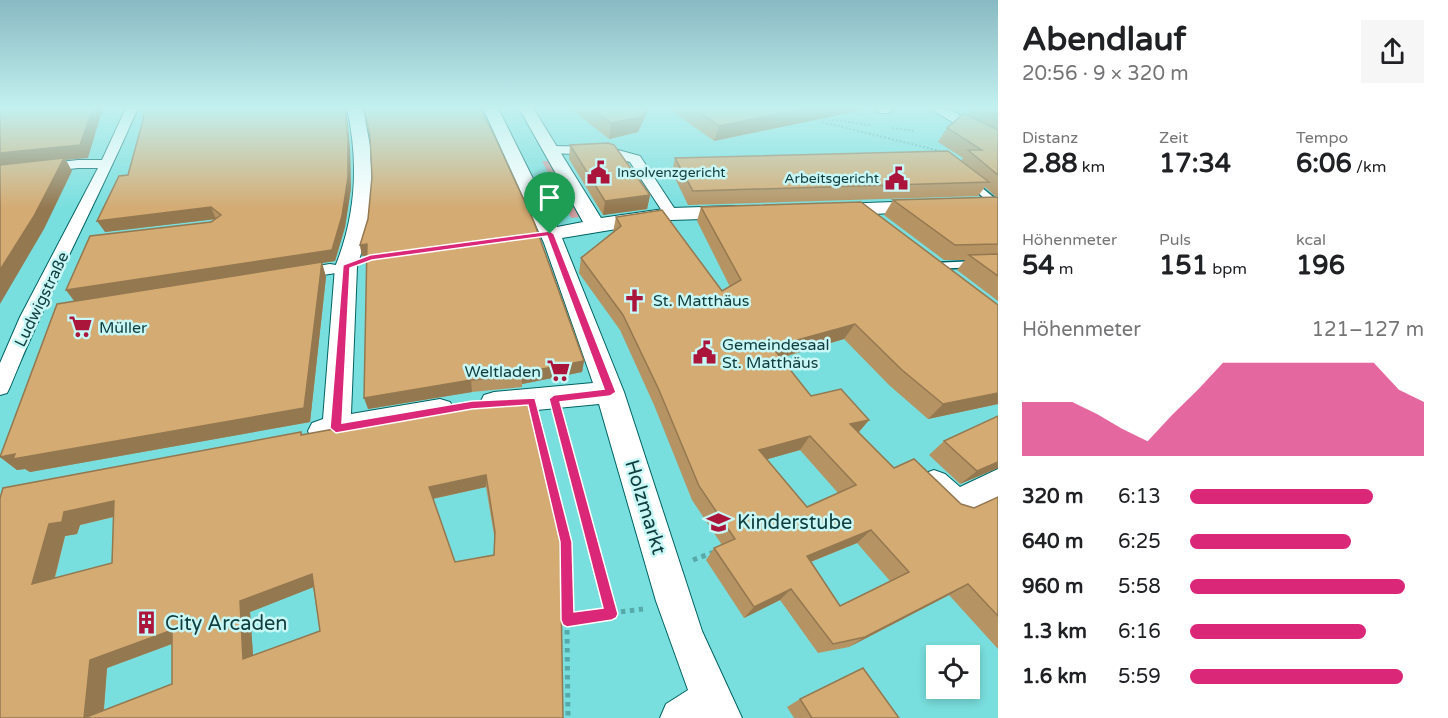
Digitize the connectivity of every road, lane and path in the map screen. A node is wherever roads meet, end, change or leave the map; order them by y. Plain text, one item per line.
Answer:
1 (117, 142) edge
2 (360, 142) edge
3 (509, 142) edge
4 (547, 142) edge
5 (901, 142) edge
6 (552, 150) junction
7 (515, 152) junction
8 (948, 153) edge
9 (107, 164) junction
10 (0, 173) edge
11 (963, 176) edge
12 (997, 204) edge
13 (974, 205) edge
14 (940, 206) edge
15 (817, 210) edge
16 (861, 210) junction
17 (751, 212) edge
18 (670, 214) junction
19 (595, 225) junction
20 (888, 231) edge
21 (550, 234) junction
22 (90, 241) edge
23 (68, 244) junction
24 (915, 252) edge
25 (998, 263) edge
26 (933, 266) junction
27 (338, 268) junction
28 (285, 276) edge
29 (961, 288) edge
30 (51, 314) edge
31 (29, 317) junction
32 (0, 386) edge
33 (610, 392) junction
34 (543, 400) junction
35 (910, 461) edge
36 (998, 483) edge
37 (717, 550) edge
38 (666, 572) junction
39 (567, 620) junction
40 (704, 712) edge
41 (568, 718) edge

1 - 9 street, Ludwigstraße
2 - 27 street
3 - 7 street, Holzmarkt
4 - 6 street
5 - 8 path
6 - 7 street
6 - 18 street
6 - 19 street
7 - 21 street, Holzmarkt
9 - 10 street
9 - 23 street, Ludwigstraße
11 - 12 lane
12 - 13 street
14 - 16 street
15 - 16 street
16 - 20 street
17 - 18 street
18 - 19 street
19 - 21 street
21 - 33 street, Holzmarkt
22 - 23 street, Ludwigstraße
23 - 31 street, Ludwigstraße
24 - 26 street
25 - 26 lane
26 - 29 street
27 - 28 street
27 - 34 street
30 - 31 street
31 - 32 street, Ludwigstraße
33 - 34 street
33 - 38 street, Holzmarkt
34 - 39 path
34 - 39 path
35 - 36 street
37 - 38 path
38 - 40 street, Holzmarkt
39 - 41 path

